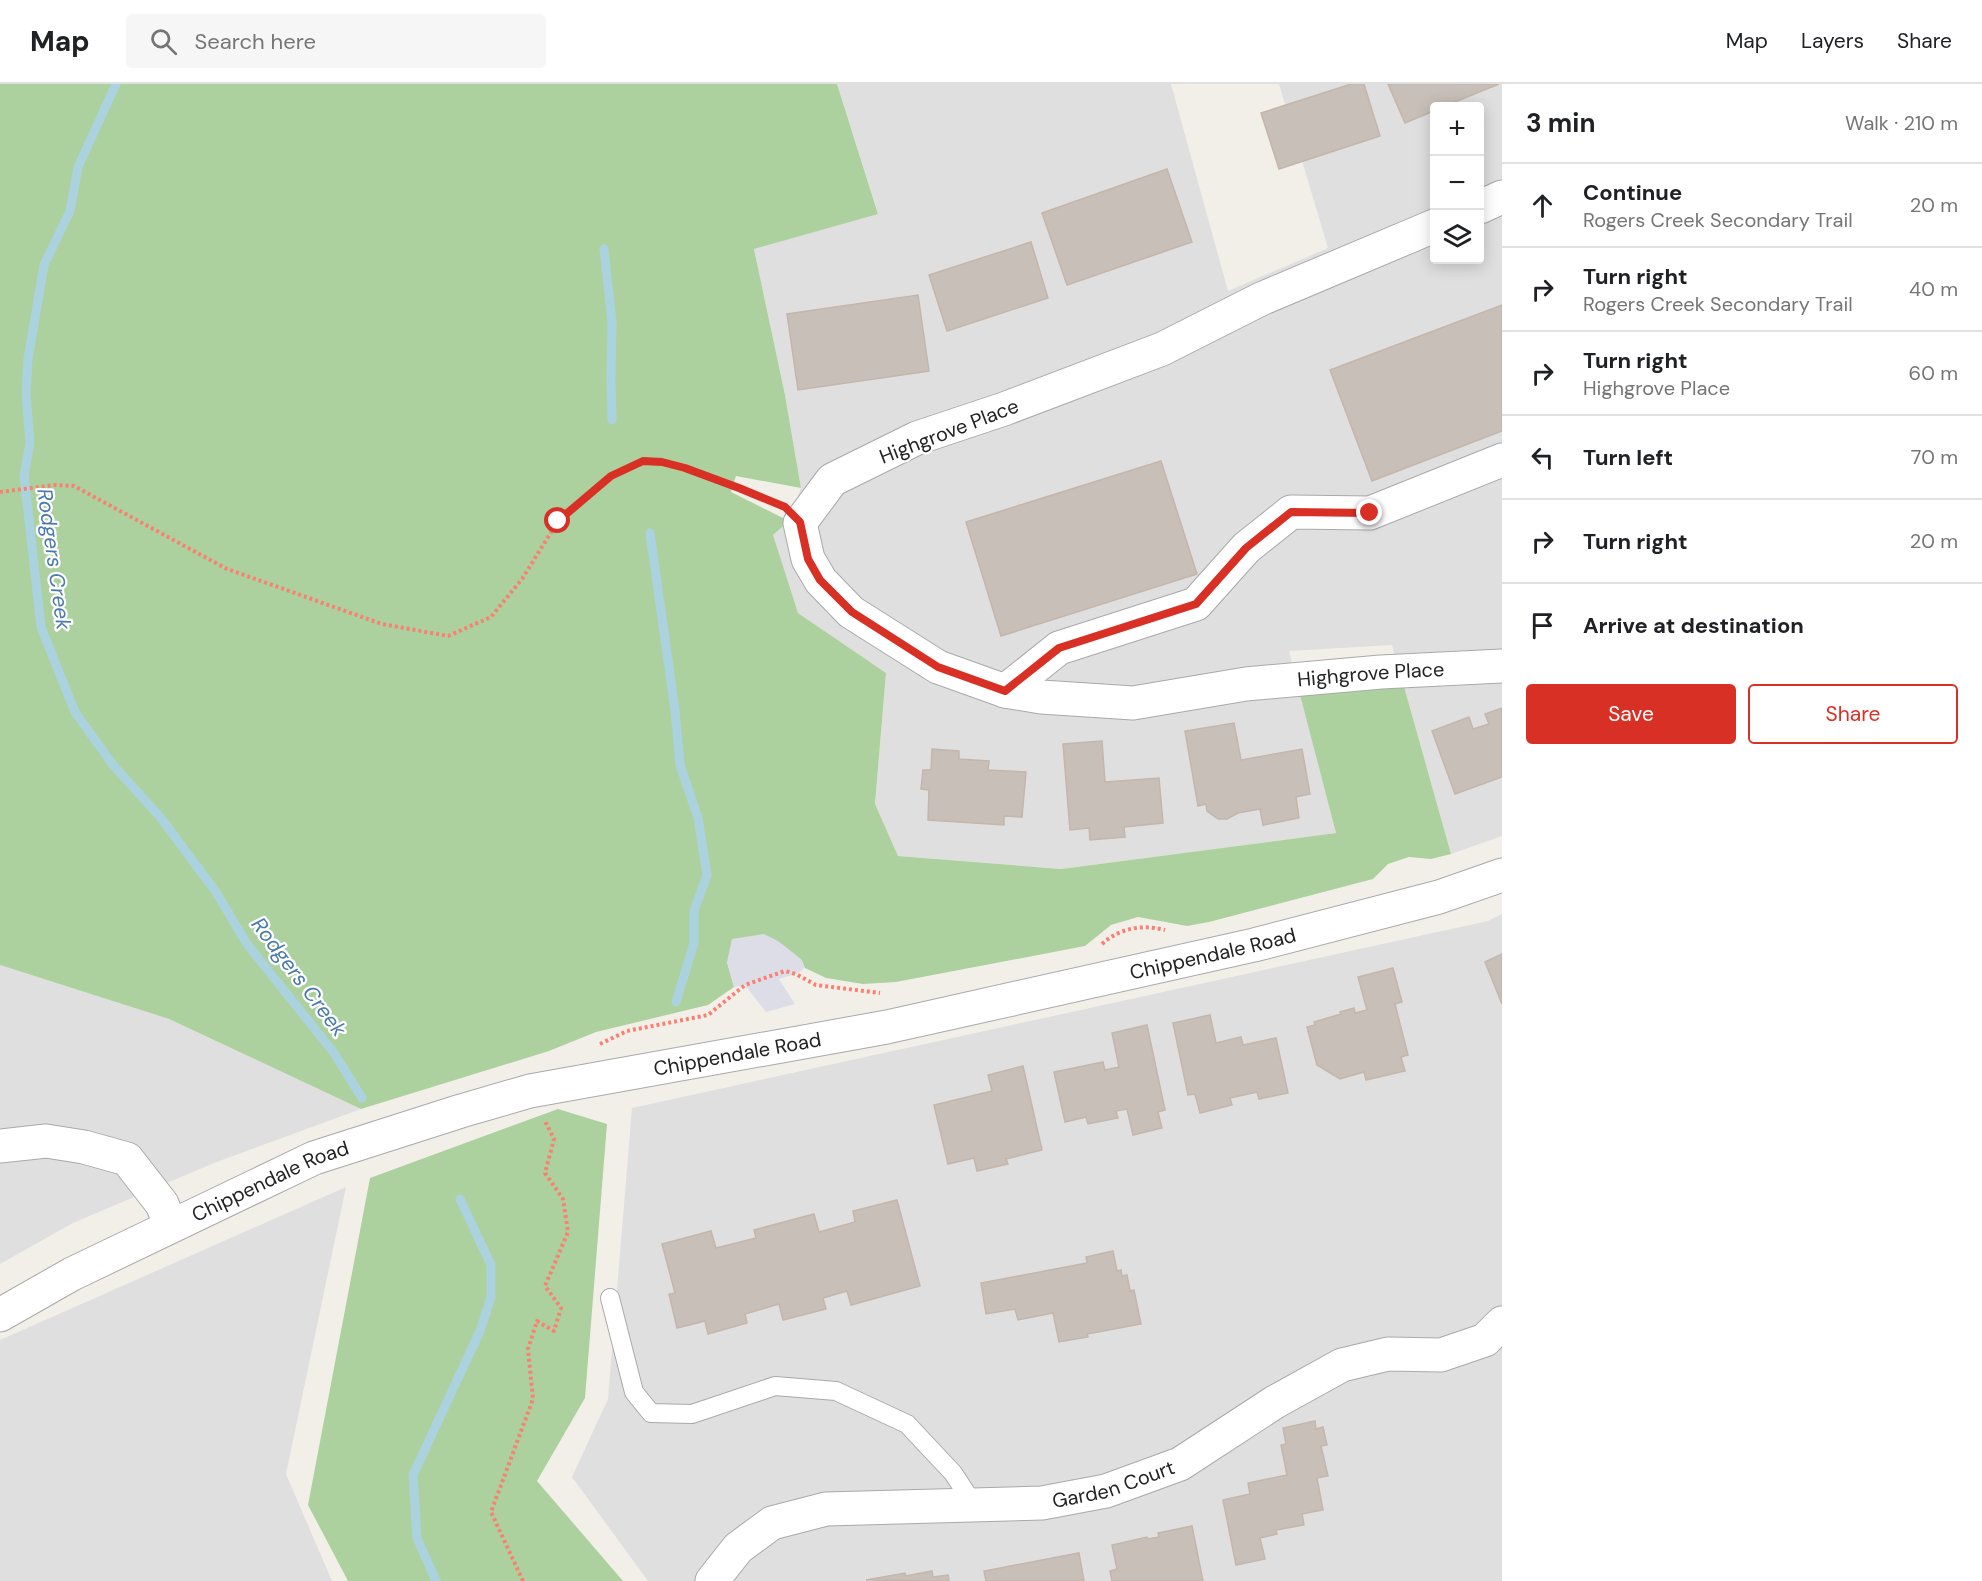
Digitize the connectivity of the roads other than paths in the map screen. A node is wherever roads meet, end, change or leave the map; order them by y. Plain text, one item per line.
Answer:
1 (1502, 197) edge
2 (1484, 205) edge
3 (1430, 228) edge
4 (1502, 460) edge
5 (1502, 666) edge
6 (1005, 691) junction
7 (1502, 875) edge
8 (0, 1146) edge
9 (171, 1226) junction
10 (610, 1298) dead end
11 (0, 1316) edge
12 (1502, 1323) edge
13 (974, 1505) junction
14 (712, 1581) edge

1 - 2 street
3 - 6 street, Highgrove Place
4 - 6 street
5 - 6 street, Highgrove Place
7 - 9 street, Chippendale Road
8 - 9 street
9 - 11 street, Chippendale Road
10 - 13 lane
12 - 13 street, Garden Court
13 - 14 street, Garden Court

